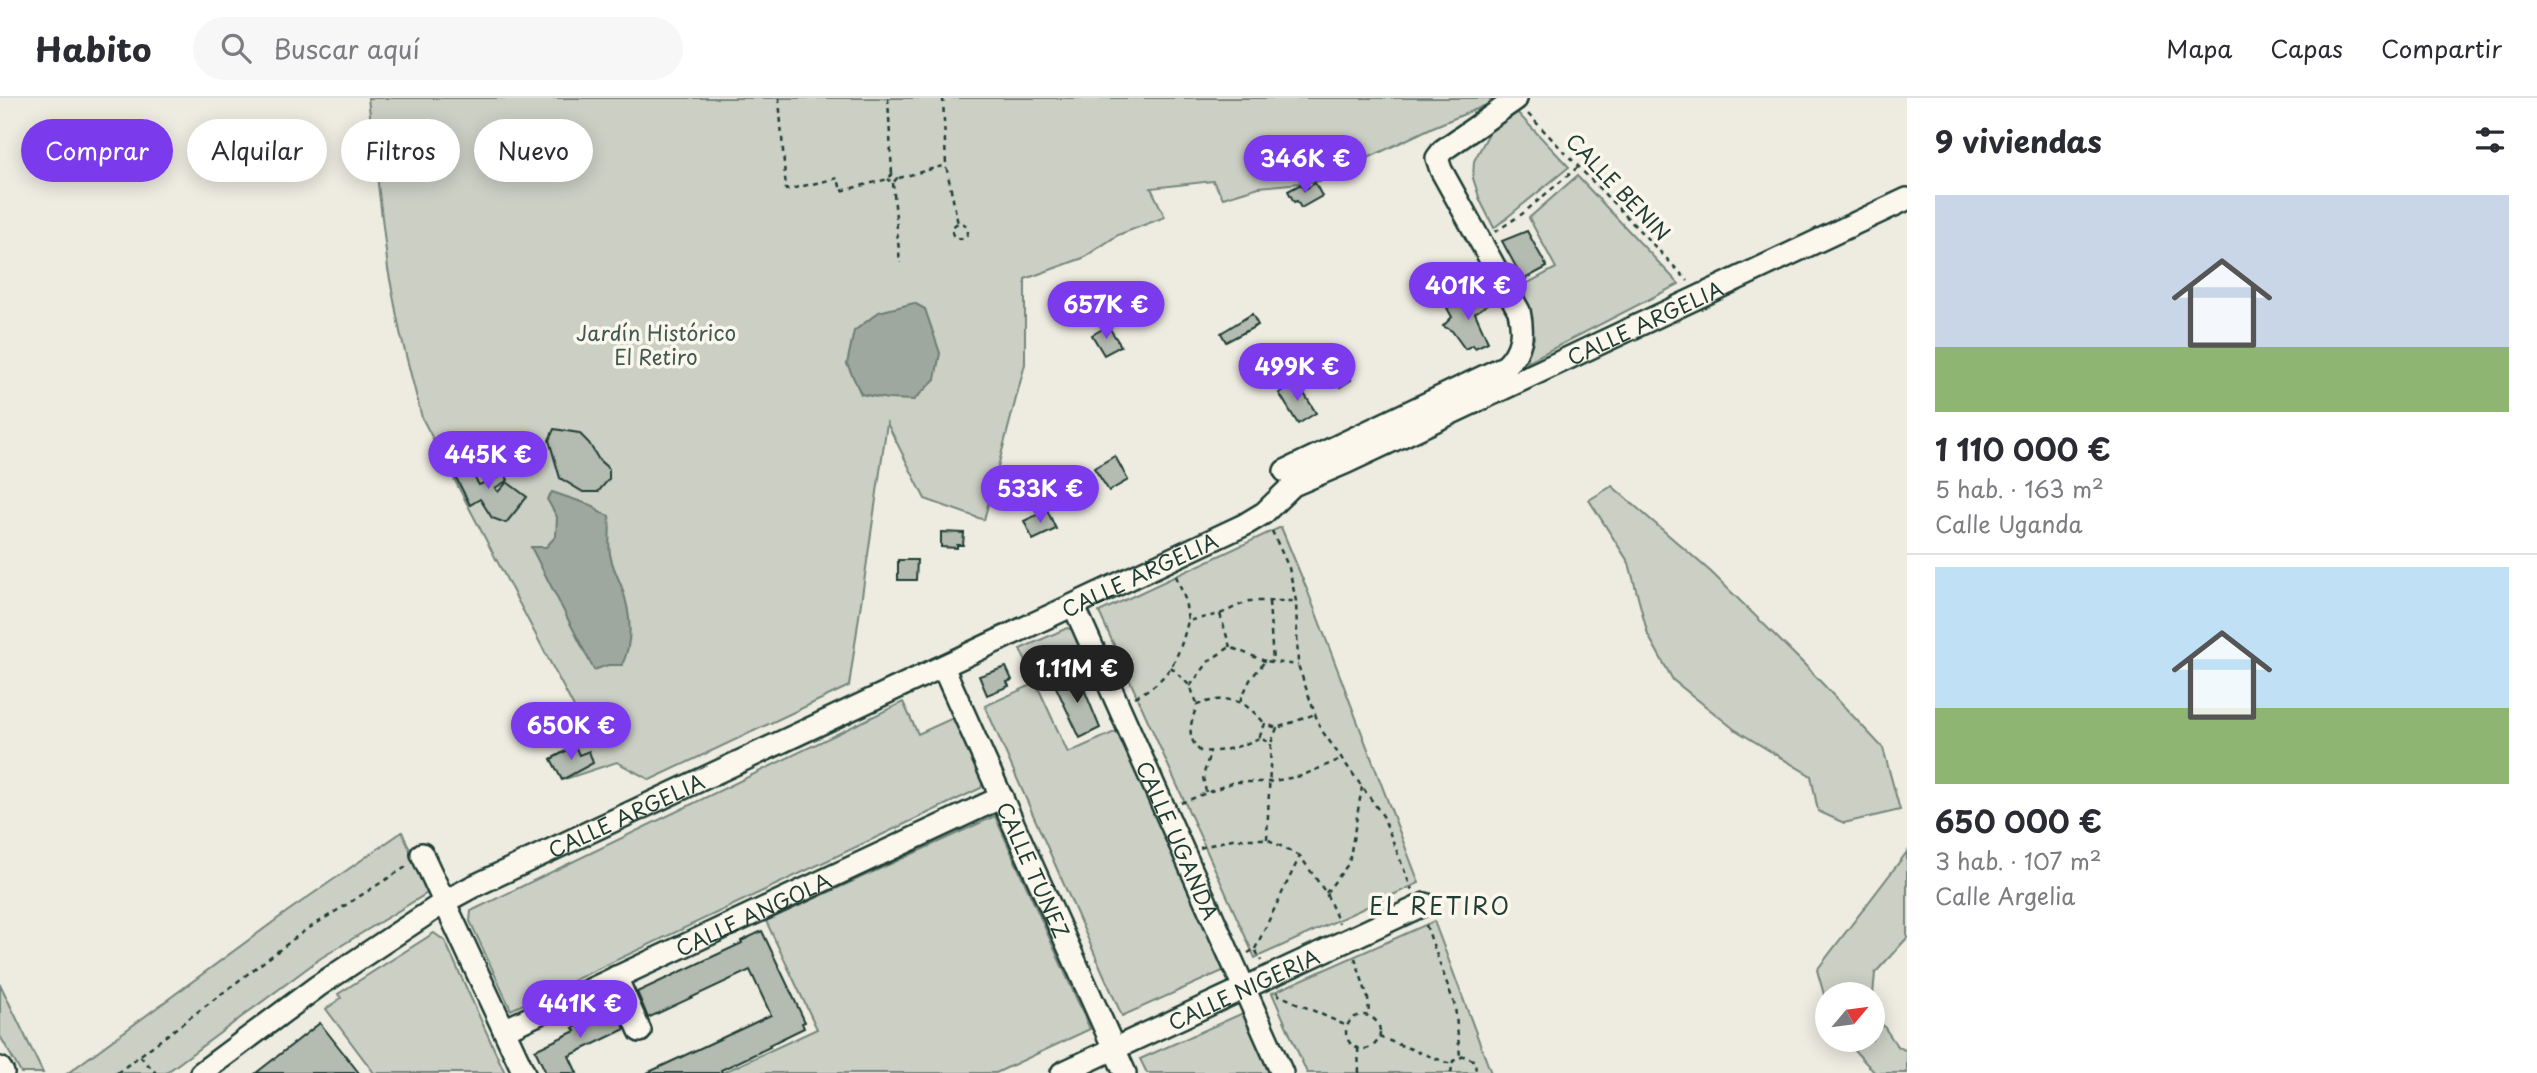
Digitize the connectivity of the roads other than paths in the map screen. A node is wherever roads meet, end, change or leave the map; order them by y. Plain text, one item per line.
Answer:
1 (1516, 99) edge
2 (1907, 200) edge
3 (1285, 471) dead end
4 (1074, 606) junction
5 (943, 667) junction
6 (1002, 797) junction
7 (422, 854) road end
8 (446, 901) junction
9 (1421, 905) road end
10 (616, 977) junction
11 (1244, 988) junction
12 (504, 1030) junction
13 (640, 1031) dead end
14 (1114, 1049) junction
15 (0, 1068) edge
16 (3, 1073) edge
17 (201, 1073) edge
18 (524, 1073) edge
19 (1062, 1073) edge
20 (1125, 1073) edge
21 (1282, 1073) edge

1 - 3 street
2 - 4 street, CALLE ARGELIA
4 - 5 street, CALLE ARGELIA
4 - 11 street, CALLE UGANDA
5 - 6 street, CALLE TÚNEZ
5 - 8 street, CALLE ARGELIA
6 - 10 street, CALLE ANGOLA
6 - 14 street, CALLE TÚNEZ
7 - 8 street
8 - 12 street
8 - 17 street, CALLE ARGELIA
9 - 11 street, CALLE NIGERIA
10 - 12 street, CALLE ANGOLA
10 - 13 street
11 - 14 street, CALLE NIGERIA
11 - 21 street, CALLE UGANDA
12 - 18 street
14 - 19 street, CALLE NIGERIA
14 - 20 street, CALLE TÚNEZ
15 - 16 street

